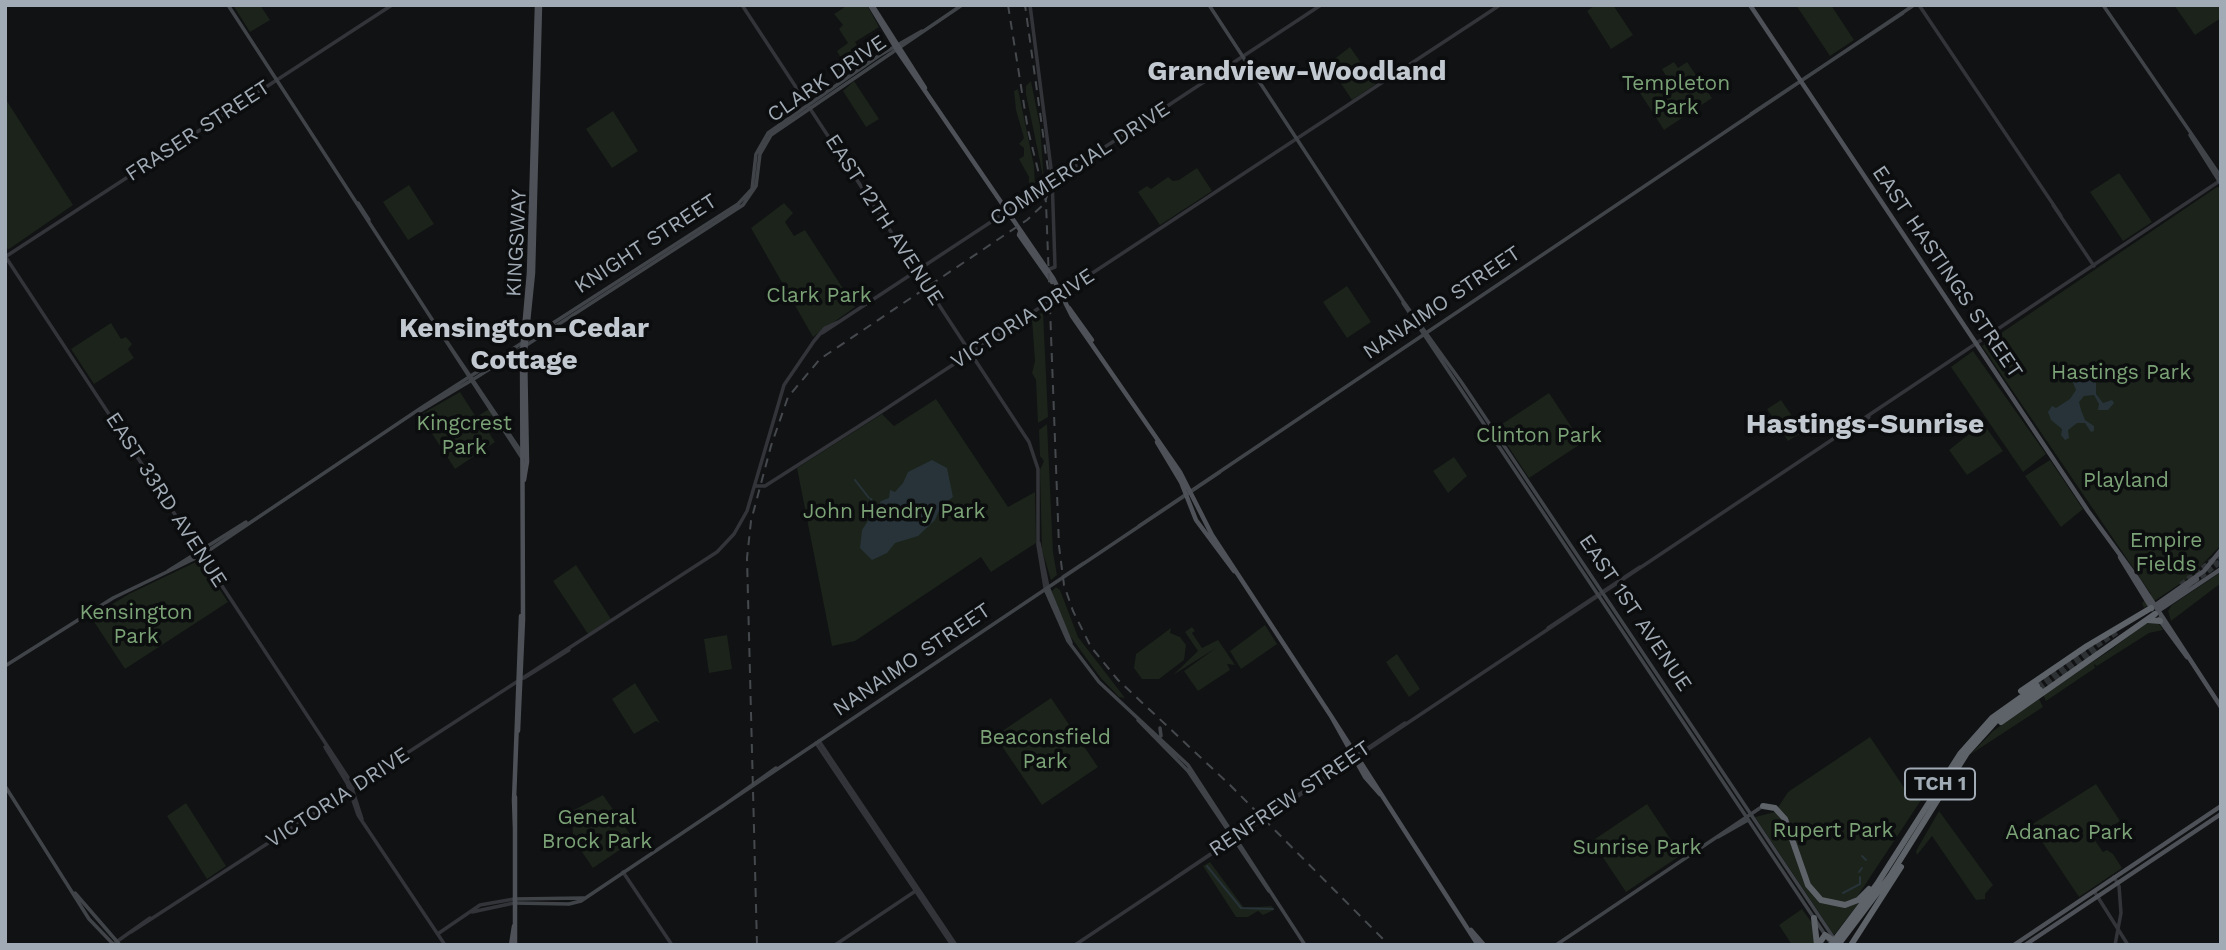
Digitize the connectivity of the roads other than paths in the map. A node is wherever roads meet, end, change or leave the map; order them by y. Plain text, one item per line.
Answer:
1 (228, 5) edge
2 (392, 5) edge
3 (538, 5) edge
4 (742, 5) edge
5 (871, 5) edge
6 (962, 5) edge
7 (1030, 5) edge
8 (1209, 5) edge
9 (1321, 5) edge
10 (1500, 5) edge
11 (1750, 5) edge
12 (1916, 5) edge
13 (2103, 5) edge
14 (898, 47) junction
15 (1243, 57) junction
16 (277, 80) junction
17 (1800, 81) junction
18 (810, 108) junction
19 (1297, 139) junction
20 (756, 154) joint
21 (759, 160) joint
22 (2220, 180) edge
23 (1052, 182) junction
24 (1006, 212) junction
25 (1020, 232) junction
26 (5, 256) edge
27 (2094, 266) junction
28 (917, 271) junction
29 (1050, 272) junction
30 (1052, 282) junction
31 (1060, 294) junction
32 (1424, 334) junction
33 (524, 345) junction
34 (1977, 345) junction
35 (971, 353) junction
36 (472, 378) junction
37 (524, 459) junction
38 (755, 486) junction
39 (1188, 493) junction
40 (2221, 550) edge
41 (201, 553) junction
42 (2221, 569) edge
43 (2204, 571) junction
44 (1048, 587) junction
45 (1603, 593) junction
46 (1598, 596) junction
47 (2167, 597) junction
48 (2147, 598) junction
49 (2168, 605) junction
50 (2155, 609) junction
51 (2145, 617) junction
52 (2162, 620) junction
53 (2111, 645) junction
54 (5, 666) edge
55 (522, 680) junction
56 (2221, 707) edge
57 (1137, 718) junction
58 (1992, 718) junction
59 (1160, 728) dead end
60 (817, 742) junction
61 (1166, 743) junction
62 (1975, 743) junction
63 (1356, 757) junction
64 (5, 786) edge
65 (352, 789) junction
66 (1763, 806) joint
67 (2221, 806) edge
68 (2221, 814) edge
69 (1749, 817) junction
70 (1235, 839) junction
71 (1908, 850) junction
72 (1896, 854) junction
73 (623, 873) junction
74 (2114, 877) junction
75 (2118, 883) junction
76 (917, 889) junction
77 (2094, 891) junction
78 (2097, 897) junction
79 (514, 901) junction
80 (1814, 918) junction
81 (2120, 919) junction
82 (2113, 921) junction
83 (1471, 929) junction
84 (2118, 929) junction
85 (438, 934) junction
86 (1825, 935) junction
87 (1842, 935) junction
88 (2122, 935) junction
89 (2116, 937) junction
90 (115, 944) edge
91 (1834, 944) edge
92 (445, 945) edge
93 (513, 945) edge
94 (672, 945) edge
95 (835, 945) edge
96 (954, 945) edge
97 (1075, 945) edge
98 (1305, 945) edge
99 (1478, 945) edge
100 (1484, 945) edge
101 (1556, 945) edge
102 (1817, 945) edge
103 (1852, 945) edge
104 (2014, 945) edge
105 (2025, 945) edge
106 (2115, 945) edge
107 (2129, 945) edge

1 - 16 main road
2 - 16 street, FRASER STREET
3 - 33 main road, KINGSWAY
4 - 18 street, EAST 12TH AVENUE
5 - 14 main road
6 - 14 main road, CLARK DRIVE
7 - 23 street
8 - 15 main road, EAST 1ST AVENUE
9 - 15 street, COMMERCIAL DRIVE
10 - 19 street, VICTORIA DRIVE
11 - 17 main road, EAST HASTINGS STREET
12 - 17 main road, NANAIMO STREET
12 - 27 street
13 - 22 main road
14 - 18 main road, CLARK DRIVE
14 - 24 main road
15 - 19 main road, EAST 1ST AVENUE
15 - 23 street, COMMERCIAL DRIVE
16 - 26 street, FRASER STREET
16 - 36 main road
17 - 32 main road, NANAIMO STREET
17 - 34 main road, EAST HASTINGS STREET
18 - 20 main road, CLARK DRIVE
18 - 21 main road, CLARK DRIVE
18 - 28 street, EAST 12TH AVENUE
19 - 31 street, VICTORIA DRIVE
19 - 32 main road, EAST 1ST AVENUE
20 - 33 main road, KNIGHT STREET
21 - 33 main road, KNIGHT STREET
22 - 27 street, RENFREW STREET
23 - 24 street, COMMERCIAL DRIVE
23 - 29 street
24 - 25 main road
24 - 28 street, COMMERCIAL DRIVE
25 - 29 main road
25 - 30 main road
26 - 41 street, EAST 33RD AVENUE
27 - 34 street, RENFREW STREET
28 - 35 street, EAST 12TH AVENUE
28 - 38 street, COMMERCIAL DRIVE
29 - 30 main road
30 - 31 main road
31 - 35 street, VICTORIA DRIVE
31 - 39 main road
32 - 39 main road, NANAIMO STREET
32 - 45 main road, EAST 1ST AVENUE
32 - 46 main road, EAST 1ST AVENUE
33 - 36 main road, KNIGHT STREET
33 - 37 main road, KINGSWAY
33 - 37 main road, KINGSWAY
34 - 45 street, RENFREW STREET
34 - 48 main road, EAST HASTINGS STREET
35 - 38 street, VICTORIA DRIVE
35 - 44 street, EAST 12TH AVENUE
36 - 37 main road
36 - 41 main road, KNIGHT STREET
37 - 55 main road, KINGSWAY
38 - 55 street, VICTORIA DRIVE
39 - 44 main road, NANAIMO STREET
39 - 63 main road
40 - 43 main road
41 - 54 main road, KNIGHT STREET
41 - 65 street, EAST 33RD AVENUE
42 - 49 main road
43 - 47 main road
43 - 50 main road
44 - 57 main road
44 - 60 main road, NANAIMO STREET
45 - 46 street, RENFREW STREET
45 - 69 main road, EAST 1ST AVENUE
46 - 63 street, RENFREW STREET
46 - 69 main road, EAST 1ST AVENUE
47 - 48 main road
47 - 50 main road
48 - 50 main road, EAST HASTINGS STREET
48 - 51 highway
49 - 50 main road
49 - 52 main road
50 - 51 highway
50 - 52 main road, EAST HASTINGS STREET
50 - 53 highway
51 - 52 highway
51 - 53 highway
51 - 58 highway
52 - 56 main road, EAST HASTINGS STREET
53 - 62 highway
55 - 65 street, VICTORIA DRIVE
55 - 79 main road, KINGSWAY
57 - 61 main road
57 - 70 main road
58 - 62 highway, TCH 1
58 - 72 highway, TCH 1
59 - 61 main road
60 - 73 main road, NANAIMO STREET
60 - 76 street
61 - 70 main road
62 - 71 highway, TCH 1
63 - 70 street, RENFREW STREET
63 - 83 main road
64 - 90 main road
65 - 85 street, EAST 33RD AVENUE
65 - 90 street, VICTORIA DRIVE
66 - 69 main road
66 - 72 highway
67 - 74 main road
68 - 75 main road
69 - 80 main road, EAST 1ST AVENUE
69 - 91 main road, EAST 1ST AVENUE
69 - 101 main road
70 - 97 street, RENFREW STREET
70 - 98 main road
71 - 87 highway, TCH 1
71 - 103 highway
72 - 87 highway, TCH 1
73 - 79 main road, NANAIMO STREET
73 - 94 street
74 - 75 street
74 - 77 main road
75 - 78 main road
75 - 81 street
76 - 95 street
76 - 96 street
77 - 78 street
77 - 104 main road
78 - 82 street
78 - 105 main road
79 - 85 street, NANAIMO STREET
79 - 93 main road, KINGSWAY
80 - 86 main road, EAST 1ST AVENUE
80 - 102 highway
81 - 82 street
81 - 84 street
82 - 84 street
83 - 99 main road
83 - 100 main road
84 - 88 street
84 - 89 street
85 - 92 street, EAST 33RD AVENUE
86 - 91 highway
86 - 102 highway
87 - 91 highway, TCH 1
88 - 89 street
88 - 107 street
89 - 106 street

